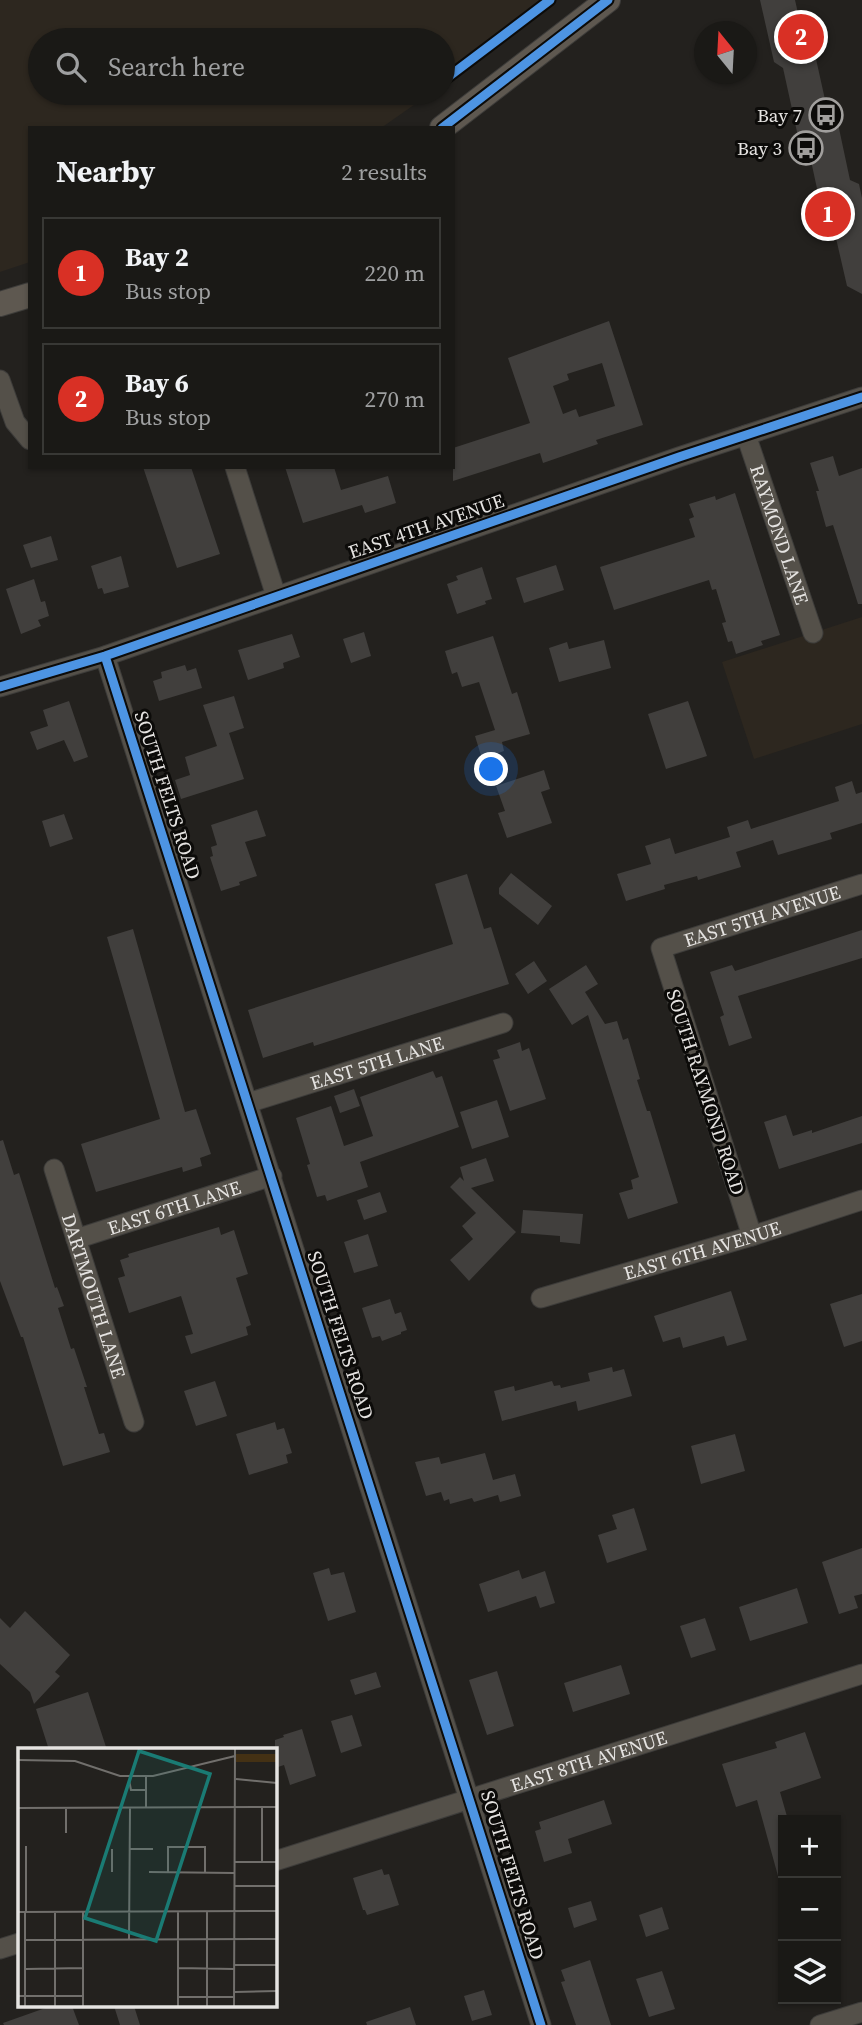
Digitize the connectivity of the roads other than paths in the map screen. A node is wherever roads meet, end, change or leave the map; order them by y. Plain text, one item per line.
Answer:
1 (608, 0) edge
2 (445, 126) edge
3 (28, 296) edge
4 (0, 304) edge
5 (0, 380) edge
6 (862, 397) edge
7 (746, 435) junction
8 (28, 438) edge
9 (236, 469) edge
10 (276, 596) junction
11 (813, 633) dead end
12 (105, 656) junction
13 (0, 687) edge
14 (862, 884) edge
15 (661, 948) joint
16 (503, 1023) dead end
17 (248, 1103) junction
18 (54, 1169) dead end
19 (272, 1176) junction
20 (862, 1200) edge
21 (752, 1236) junction
22 (76, 1239) junction
23 (541, 1298) dead end
24 (134, 1422) dead end
25 (862, 1674) edge
26 (470, 1798) junction
27 (276, 1861) edge
28 (18, 1943) edge
29 (0, 1949) edge
30 (862, 2012) edge
31 (541, 2025) edge
32 (820, 2025) edge

1 - 2 main road
3 - 4 main road
5 - 8 street
6 - 7 street, EAST 4TH AVENUE
7 - 10 street, EAST 4TH AVENUE
7 - 11 street, RAYMOND LANE
9 - 10 street
10 - 12 street, EAST 4TH AVENUE
12 - 13 street, EAST 4TH AVENUE
12 - 17 street, SOUTH FELTS ROAD
14 - 15 street, EAST 5TH AVENUE
15 - 21 street, SOUTH RAYMOND ROAD
16 - 17 street, EAST 5TH LANE
17 - 19 street, SOUTH FELTS ROAD
18 - 22 street, DARTMOUTH LANE
19 - 22 street, EAST 6TH LANE
19 - 26 street, SOUTH FELTS ROAD
20 - 21 street, EAST 6TH AVENUE
21 - 23 street, EAST 6TH AVENUE
22 - 24 street, DARTMOUTH LANE
25 - 26 street, EAST 8TH AVENUE
26 - 27 street, EAST 8TH AVENUE
26 - 31 street, SOUTH FELTS ROAD
28 - 29 street
30 - 32 street

